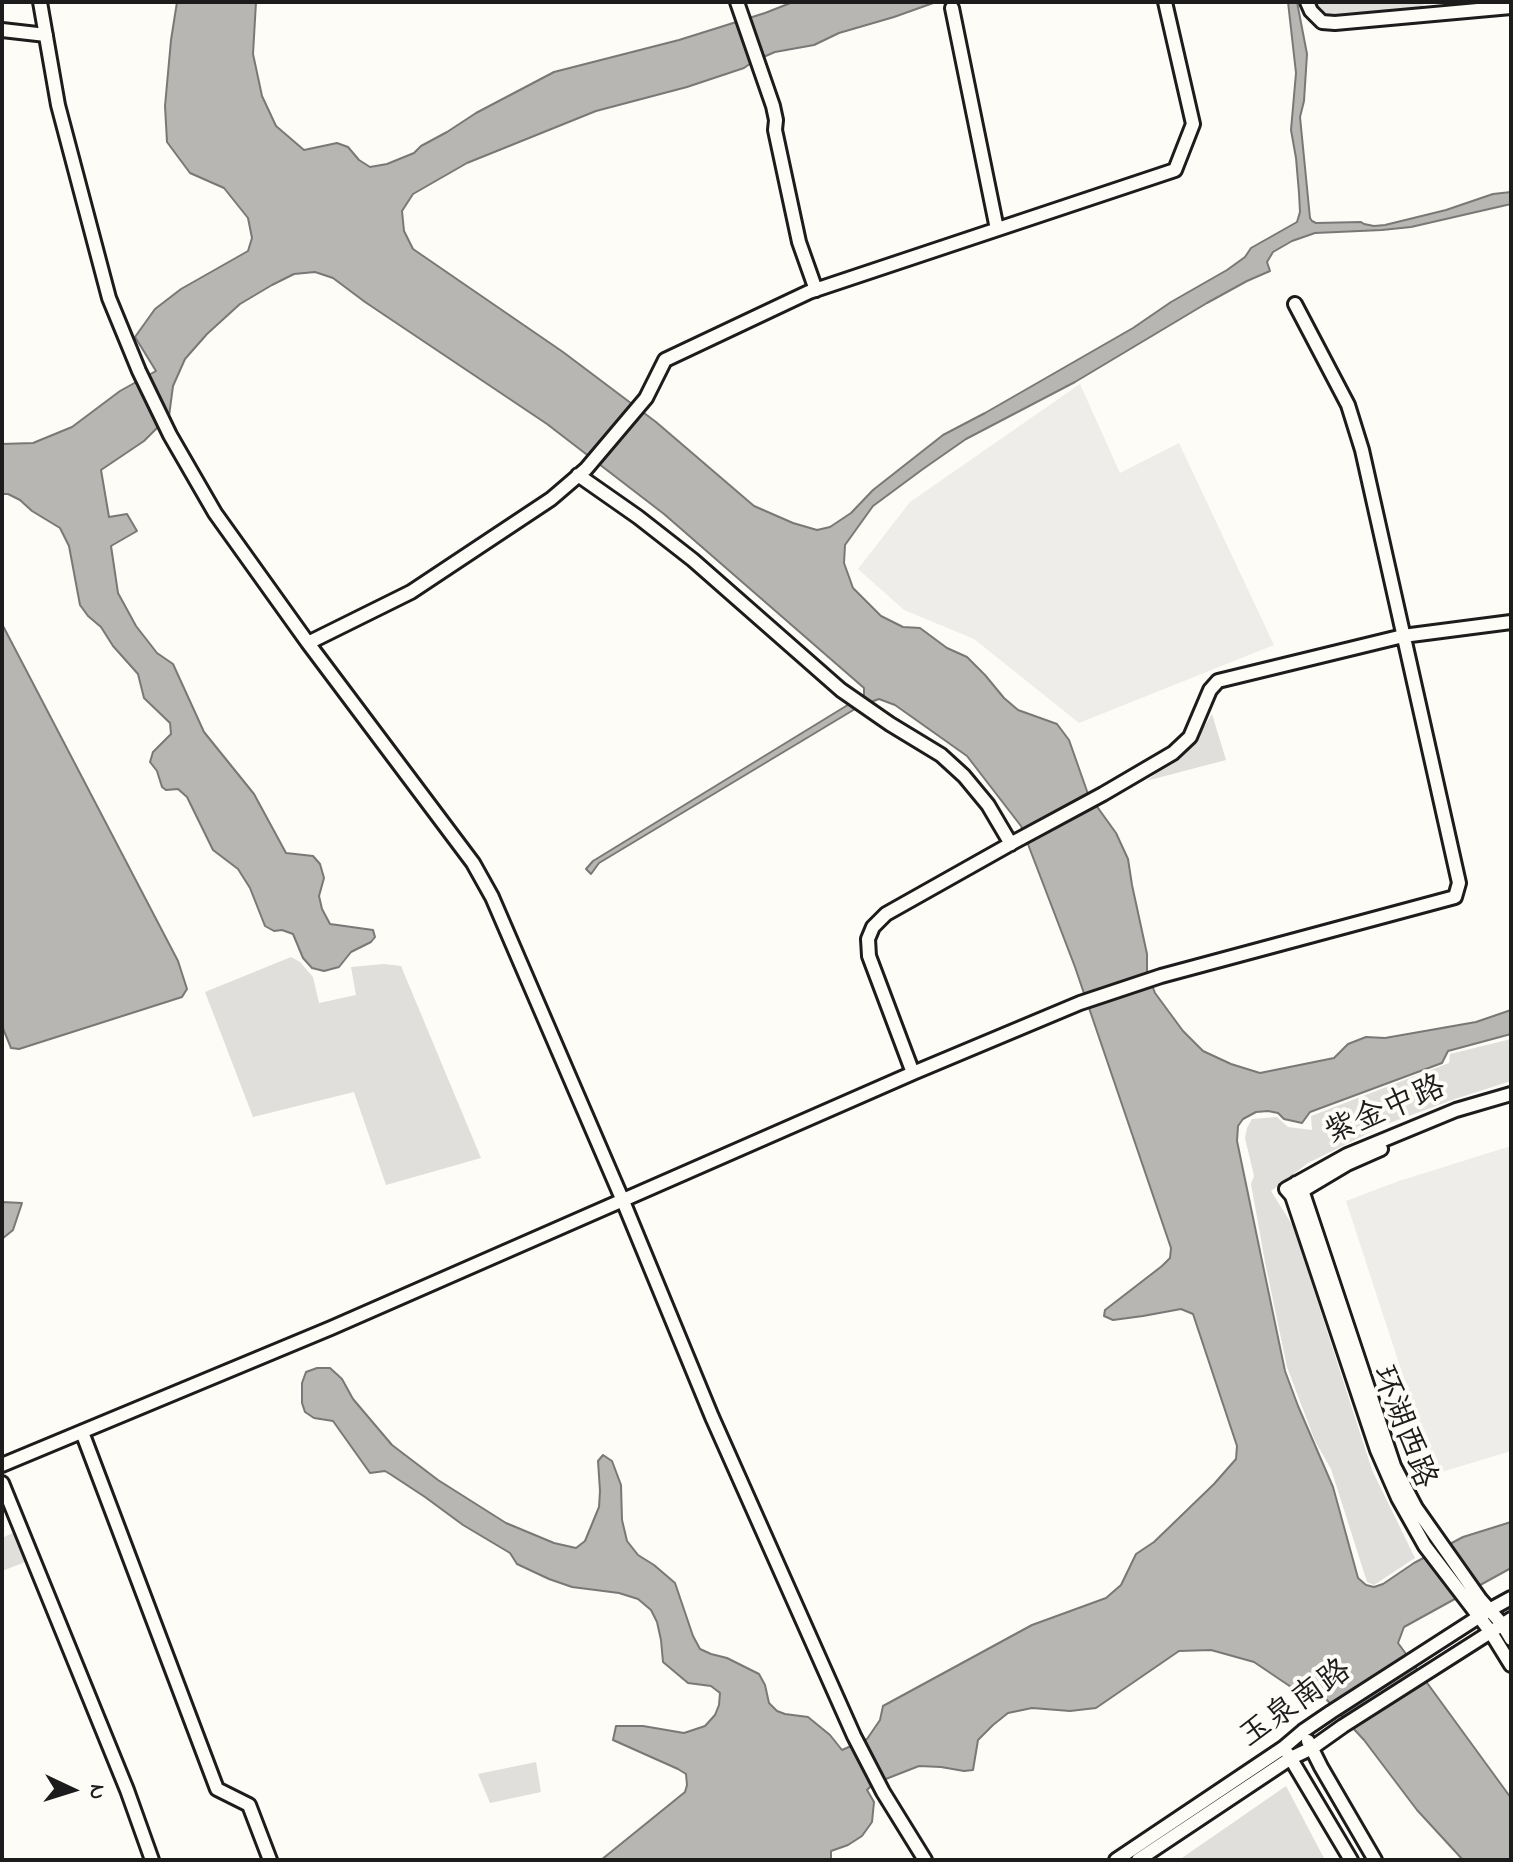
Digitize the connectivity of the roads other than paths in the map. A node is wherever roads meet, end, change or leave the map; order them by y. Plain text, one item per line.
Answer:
1 (40, 2) edge
2 (737, 2) edge
3 (1165, 2) edge
4 (1307, 2) edge
5 (1511, 7) edge
6 (952, 8) dead end
7 (2, 30) edge
8 (46, 35) junction
9 (997, 229) junction
10 (816, 290) junction
11 (1295, 304) dead end
12 (582, 472) junction
13 (1511, 622) edge
14 (1403, 636) junction
15 (308, 643) junction
16 (1012, 843) junction
17 (913, 1073) junction
18 (1511, 1094) edge
19 (1511, 1102) edge
20 (1294, 1190) junction
21 (623, 1201) junction
22 (82, 1432) junction
23 (2, 1465) edge
24 (2, 1483) edge
25 (1511, 1598) edge
26 (1475, 1602) junction
27 (1491, 1609) junction
28 (1478, 1617) junction
29 (1506, 1621) edge
30 (1490, 1631) junction
31 (1511, 1639) edge
32 (1511, 1665) edge
33 (1303, 1731) junction
34 (1312, 1748) junction
35 (1287, 1753) junction
36 (152, 1860) edge
37 (270, 1860) edge
38 (925, 1860) edge
39 (1116, 1860) edge
40 (1138, 1860) edge
41 (1351, 1860) edge
42 (1375, 1860) edge

1 - 8 street
2 - 10 street
3 - 9 street
4 - 5 street
6 - 9 street
7 - 8 street
8 - 15 street
9 - 10 street
10 - 12 street
11 - 14 street
12 - 15 street
12 - 16 street
13 - 14 street
14 - 16 street
14 - 17 street
15 - 21 street
16 - 17 street
17 - 21 street
18 - 20 street, 紫金中路
19 - 20 street, 紫金中路
20 - 26 street, 环湖西路
20 - 26 street, 环湖西路
21 - 22 street
21 - 38 street
22 - 23 street
22 - 37 street
24 - 36 street
25 - 27 street, 玉泉南路
26 - 27 street, 环湖西路
26 - 28 street, 环湖西路
27 - 28 street, 玉泉南路
27 - 29 street, 环湖西路
28 - 30 street, 环湖西路
28 - 33 street, 玉泉南路
29 - 30 street, 玉泉南路
29 - 31 street, 环湖西路
30 - 32 street, 环湖西路
30 - 34 street, 玉泉南路
33 - 34 street
33 - 35 street, 玉泉南路
34 - 35 street, 玉泉南路
34 - 42 street
35 - 39 street, 玉泉南路
35 - 40 street, 玉泉南路
35 - 41 street

